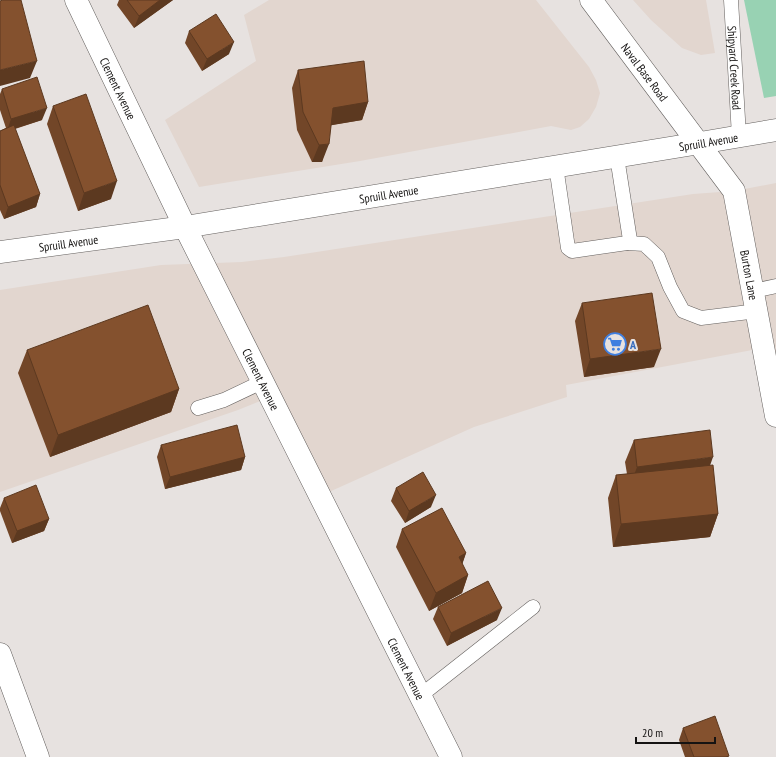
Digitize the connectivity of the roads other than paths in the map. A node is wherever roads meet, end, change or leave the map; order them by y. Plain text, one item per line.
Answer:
1 (76, 0) edge
2 (591, 0) edge
3 (731, 0) edge
4 (776, 130) edge
5 (739, 136) junction
6 (700, 143) junction
7 (617, 157) junction
8 (556, 166) junction
9 (185, 227) junction
10 (627, 243) junction
11 (0, 252) edge
12 (776, 286) edge
13 (755, 301) junction
14 (262, 382) junction
15 (198, 408) dead end
16 (776, 416) edge
17 (532, 607) dead end
18 (0, 654) edge
19 (420, 696) junction
20 (38, 757) edge
21 (451, 757) edge

1 - 9 street, Clement Avenue
2 - 6 street, Naval Base Road
3 - 5 lane, Shipyard Creek Road
4 - 5 street, Spruill Avenue
5 - 6 street, Spruill Avenue
6 - 7 street, Spruill Avenue
6 - 13 street, Burton Lane
7 - 8 street, Spruill Avenue
7 - 10 lane
8 - 9 street, Spruill Avenue
8 - 10 lane
9 - 11 street, Spruill Avenue
9 - 14 street, Clement Avenue
10 - 13 lane
12 - 13 lane
13 - 16 street, Burton Lane
14 - 15 lane
14 - 19 street, Clement Avenue
17 - 19 lane
18 - 20 street
19 - 21 street, Clement Avenue

